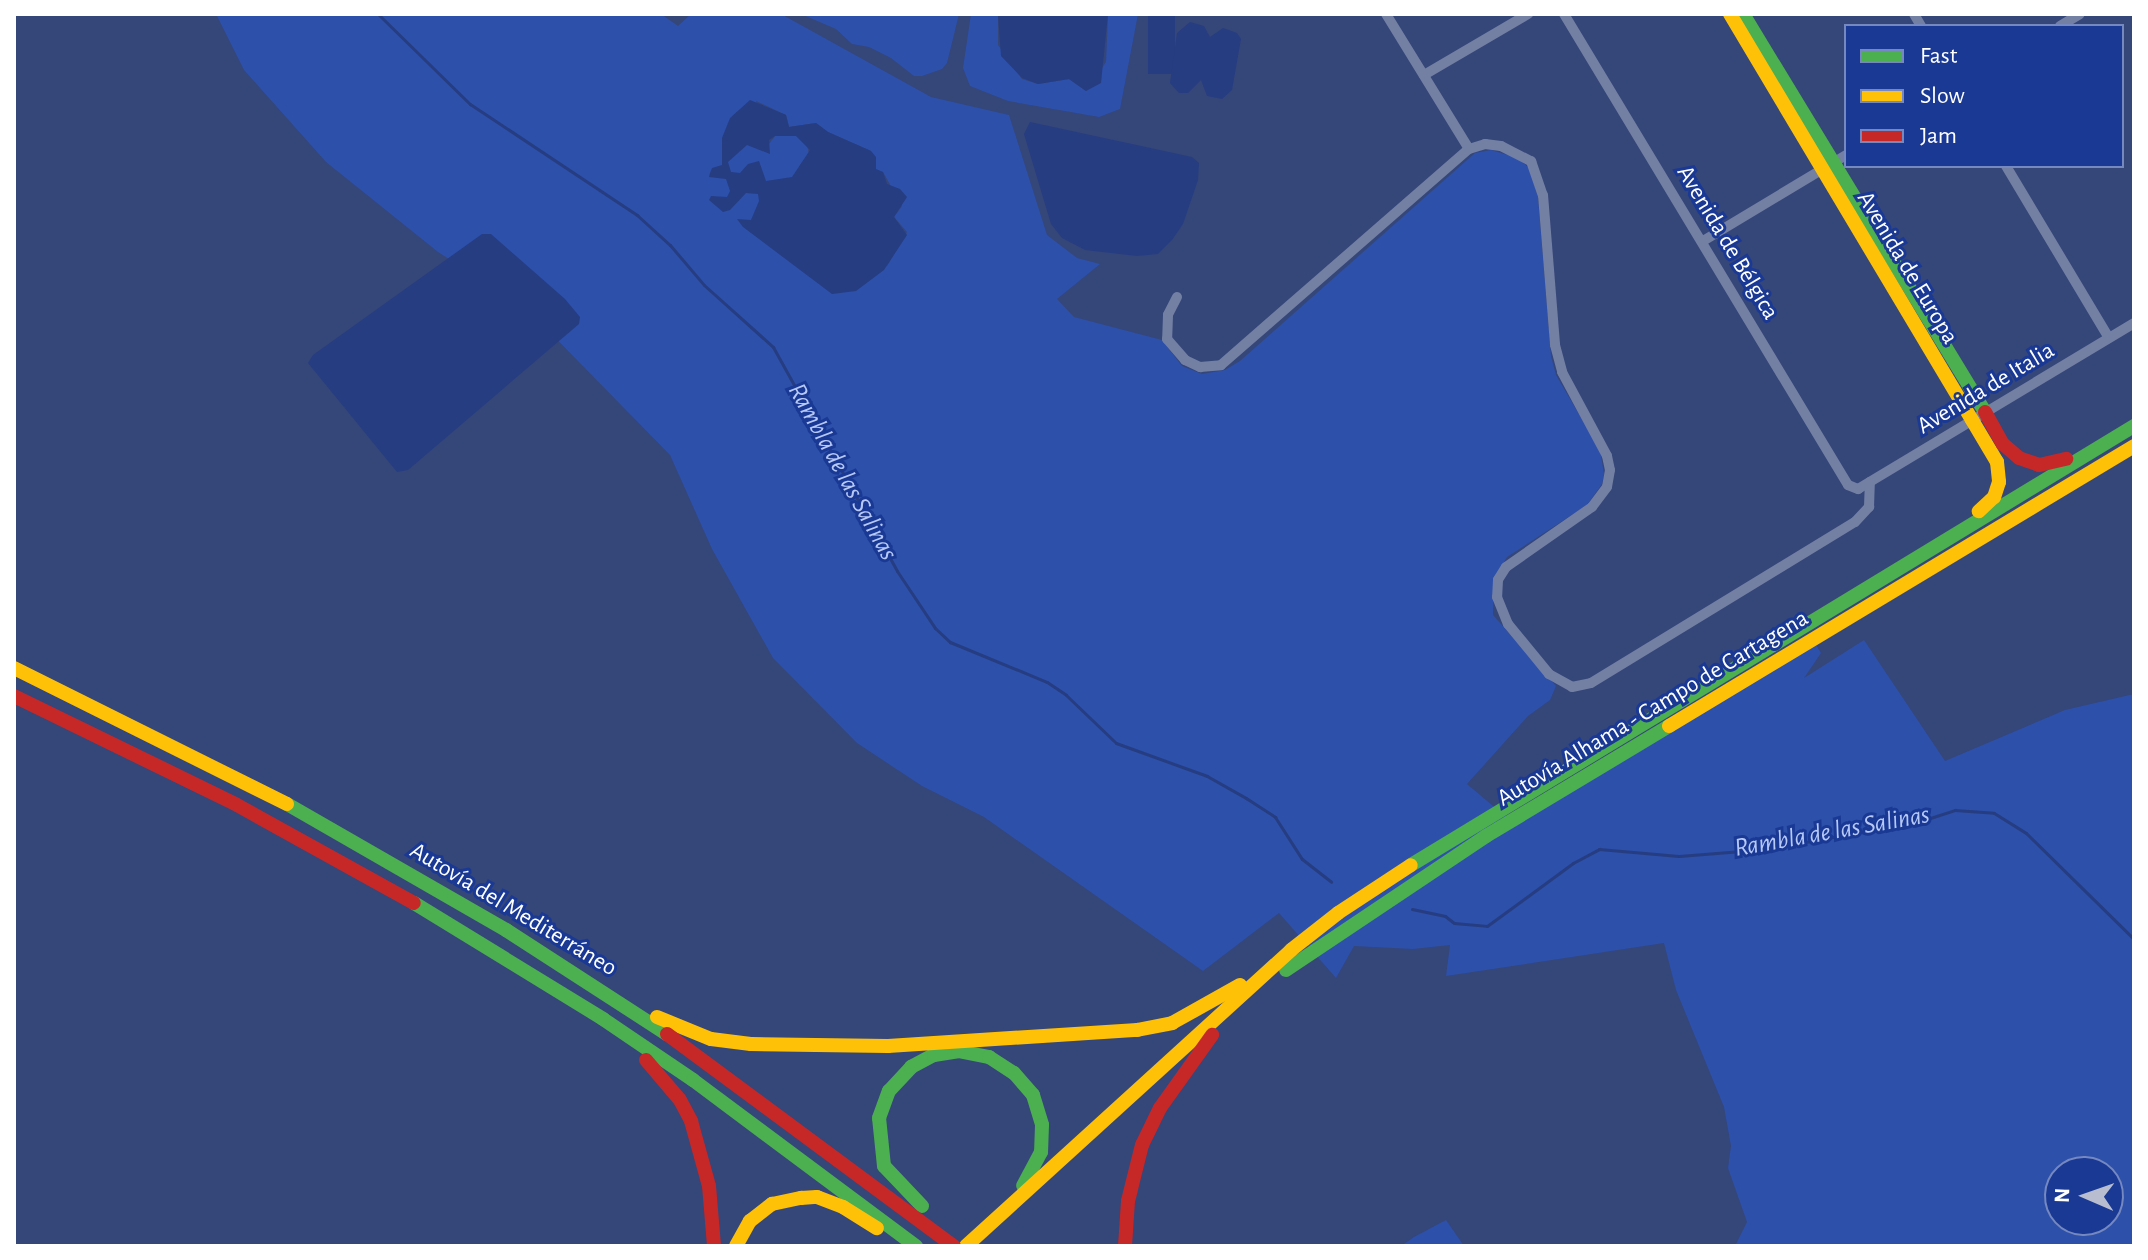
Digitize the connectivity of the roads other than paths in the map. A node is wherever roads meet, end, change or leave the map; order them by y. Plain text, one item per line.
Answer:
1 (1386, 14) edge
2 (1528, 14) edge
3 (1564, 14) edge
4 (1730, 14) edge
5 (1743, 14) edge
6 (1424, 75) junction
7 (1469, 149) junction
8 (1834, 162) edge
9 (2007, 168) edge
10 (1703, 241) junction
11 (1177, 297) dead end
12 (2134, 323) edge
13 (2109, 338) junction
14 (1979, 416) junction
15 (2134, 419) edge
16 (2134, 426) edge
17 (2134, 446) edge
18 (1870, 482) junction
19 (1858, 489) joint
20 (1950, 536) junction
21 (14, 668) edge
22 (14, 696) edge
23 (361, 874) junction
24 (1291, 950) junction
25 (620, 1002) junction
26 (1212, 1035) junction
27 (646, 1060) junction
28 (994, 1228) junction
29 (887, 1234) junction
30 (714, 1246) edge
31 (736, 1246) edge
32 (902, 1246) edge
33 (916, 1246) edge
34 (954, 1246) edge
35 (966, 1246) edge
36 (982, 1246) edge
37 (1125, 1246) edge

1 - 6 street
2 - 6 street
3 - 10 street, Avenida de Bélgica
4 - 8 main road, Avenida de Europa
5 - 8 main road, Avenida de Europa
6 - 7 street
7 - 11 street
7 - 18 street
8 - 10 street
8 - 14 main road, Avenida de Europa
9 - 13 street
10 - 19 street, Avenida de Bélgica
12 - 13 street, Avenida de Italia
13 - 14 street, Avenida de Italia
14 - 15 main road
14 - 18 street, Avenida de Italia
14 - 20 main road
16 - 20 main road, Autovía Alhama - Campo de Cartagena
17 - 26 main road, Autovía Alhama - Campo de Cartagena
18 - 19 street, Avenida de Italia
20 - 24 main road, Autovía Alhama - Campo de Cartagena
21 - 25 main road, Autovía del Mediterráneo
22 - 23 main road, Autovía del Mediterráneo
23 - 27 main road
23 - 33 main road, Autovía del Mediterráneo
24 - 25 main road
24 - 28 main road
25 - 34 main road, Autovía del Mediterráneo
26 - 28 main road
26 - 37 main road
27 - 29 main road
27 - 30 main road
28 - 35 main road
28 - 35 main road
28 - 36 main road
29 - 31 main road
29 - 32 main road

